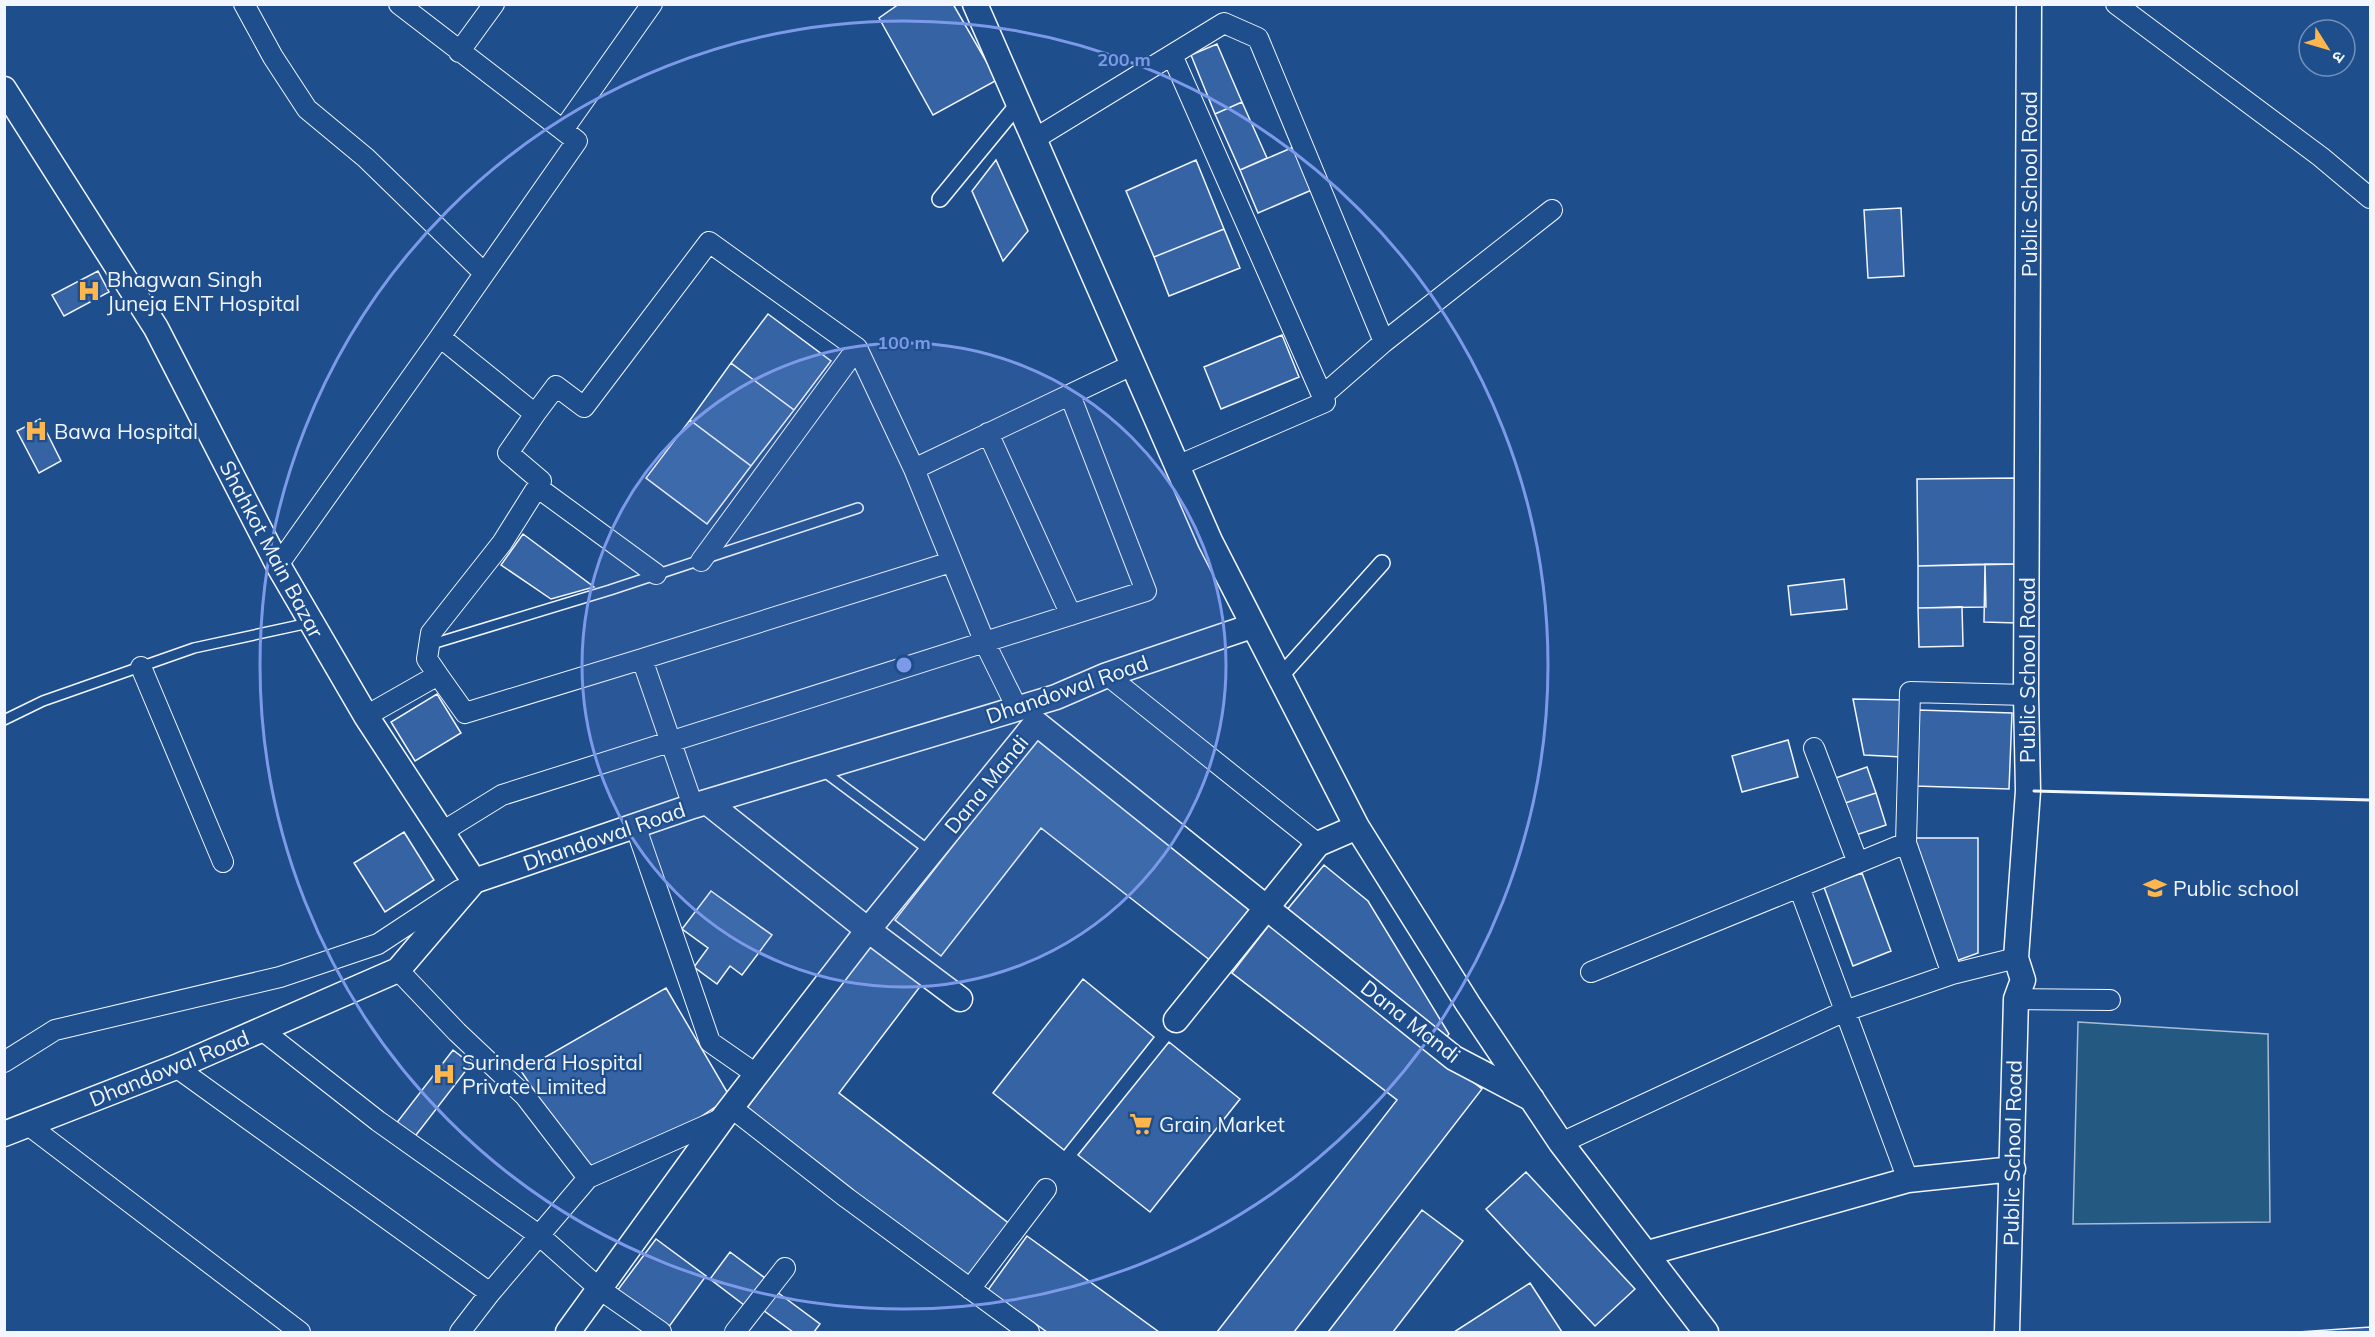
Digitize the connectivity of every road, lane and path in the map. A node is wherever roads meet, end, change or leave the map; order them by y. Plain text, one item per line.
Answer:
1 (244, 4) edge
2 (399, 4) edge
3 (494, 4) edge
4 (652, 4) edge
5 (975, 4) edge
6 (2029, 4) edge
7 (2116, 4) edge
8 (459, 52) junction
9 (1172, 55) junction
10 (4, 89) edge
11 (1019, 103) junction
12 (563, 130) junction
13 (1036, 138) junction
14 (2370, 198) edge
15 (940, 199) dead end
16 (1552, 210) dead end
17 (483, 272) junction
18 (440, 336) junction
19 (1384, 342) junction
20 (857, 348) junction
21 (1132, 366) junction
22 (1070, 395) junction
23 (1322, 396) junction
24 (535, 414) junction
25 (988, 433) junction
26 (1177, 466) junction
27 (914, 469) junction
28 (537, 488) junction
29 (858, 508) dead end
30 (701, 561) junction
31 (951, 562) junction
32 (1382, 563) dead end
33 (278, 565) junction
34 (656, 574) junction
35 (1071, 615) junction
36 (311, 622) junction
37 (1252, 626) junction
38 (985, 643) junction
39 (429, 645) junction
40 (642, 659) junction
41 (141, 667) junction
42 (438, 675) junction
43 (1107, 675) junction
44 (1279, 678) junction
45 (2026, 695) junction
46 (1027, 715) junction
47 (366, 716) junction
48 (4, 720) edge
49 (670, 741) junction
50 (1814, 748) dead end
51 (820, 768) junction
52 (700, 804) junction
53 (635, 825) junction
54 (1357, 827) junction
55 (442, 832) junction
56 (1906, 843) junction
57 (1318, 844) junction
58 (932, 852) junction
59 (223, 862) dead end
60 (1858, 863) junction
61 (474, 881) junction
62 (1799, 887) junction
63 (1267, 907) junction
64 (868, 930) junction
65 (2016, 958) junction
66 (398, 970) junction
67 (1591, 972) dead end
68 (1952, 974) junction
69 (960, 999) dead end
70 (2016, 999) junction
71 (2110, 1000) dead end
72 (1845, 1011) junction
73 (1176, 1020) dead end
74 (262, 1030) junction
75 (4, 1062) edge
76 (176, 1066) junction
77 (756, 1074) junction
78 (1534, 1100) junction
79 (727, 1113) junction
80 (27, 1124) junction
81 (4, 1134) edge
82 (1561, 1143) junction
83 (2013, 1169) junction
84 (588, 1178) junction
85 (1908, 1180) junction
86 (1046, 1189) dead end
87 (540, 1236) junction
88 (1648, 1253) junction
89 (785, 1268) dead end
90 (970, 1289) junction
91 (601, 1290) junction
92 (490, 1293) junction
93 (300, 1332) edge
94 (460, 1332) edge
95 (568, 1332) edge
96 (661, 1332) edge
97 (735, 1332) edge
98 (1029, 1332) edge
99 (1706, 1332) edge
100 (2007, 1332) edge

1 - 17 street
2 - 8 street
3 - 8 street
4 - 12 street
5 - 11 street
6 - 45 street, Public School Road
7 - 14 street
8 - 12 street
9 - 13 street
9 - 19 street
9 - 23 street
10 - 33 street, Shahkot Main Bazar
11 - 13 street
11 - 15 street
12 - 17 street
13 - 21 street
16 - 19 street
17 - 18 street
18 - 24 street
18 - 33 street
19 - 23 street
20 - 24 street
20 - 27 street
20 - 30 street
21 - 22 street
21 - 26 street
22 - 25 street
22 - 35 street
23 - 26 street
24 - 28 street
25 - 27 street
25 - 35 street
26 - 37 street
27 - 31 street
28 - 34 street
28 - 39 street
29 - 30 lane
30 - 34 lane
31 - 38 street
31 - 40 street
32 - 44 street
33 - 36 street, Shahkot Main Bazar
34 - 39 lane
35 - 38 street
36 - 41 lane
36 - 47 street, Shahkot Main Bazar
37 - 43 street, Dhandowal Road
37 - 44 street
38 - 46 street
38 - 49 street
39 - 42 street
40 - 42 street
40 - 49 street
41 - 48 lane
41 - 59 street
42 - 47 street
43 - 46 street, Dhandowal Road
43 - 57 street
44 - 54 street
45 - 56 street
45 - 65 street, Public School Road
46 - 51 street, Dhandowal Road
46 - 58 street, Dana Mandi
46 - 63 street, Dana Mandi
47 - 55 street, Shahkot Main Bazar
49 - 52 street
49 - 55 street
50 - 60 street
51 - 52 street, Dhandowal Road
51 - 58 lane
52 - 53 street, Dhandowal Road
52 - 64 street
53 - 61 street, Dhandowal Road
53 - 77 street
54 - 57 street
54 - 78 street
55 - 61 street, Shahkot Main Bazar
56 - 60 street
56 - 68 street
57 - 63 street
58 - 64 street, Dana Mandi
60 - 62 street
61 - 66 street, Dhandowal Road
61 - 75 street
62 - 67 street
62 - 72 street
63 - 73 street
63 - 78 street, Dana Mandi
64 - 69 street
64 - 77 street
65 - 68 street
65 - 70 street, Public School Road
66 - 74 street, Dhandowal Road
66 - 84 street
68 - 72 street
70 - 71 street
70 - 83 street, Public School Road
72 - 82 street
72 - 85 street
74 - 76 street, Dhandowal Road
74 - 87 street
76 - 80 street, Dhandowal Road
76 - 92 street
77 - 79 street
78 - 82 street
79 - 84 street
79 - 90 street
79 - 91 street
80 - 81 street, Dhandowal Road
80 - 93 street
82 - 88 street
83 - 85 street
83 - 100 street, Public School Road
84 - 87 street
85 - 88 street
86 - 90 street
87 - 91 street
87 - 92 street
88 - 99 street
89 - 97 street
90 - 98 street
91 - 95 street
91 - 96 street
92 - 94 street

